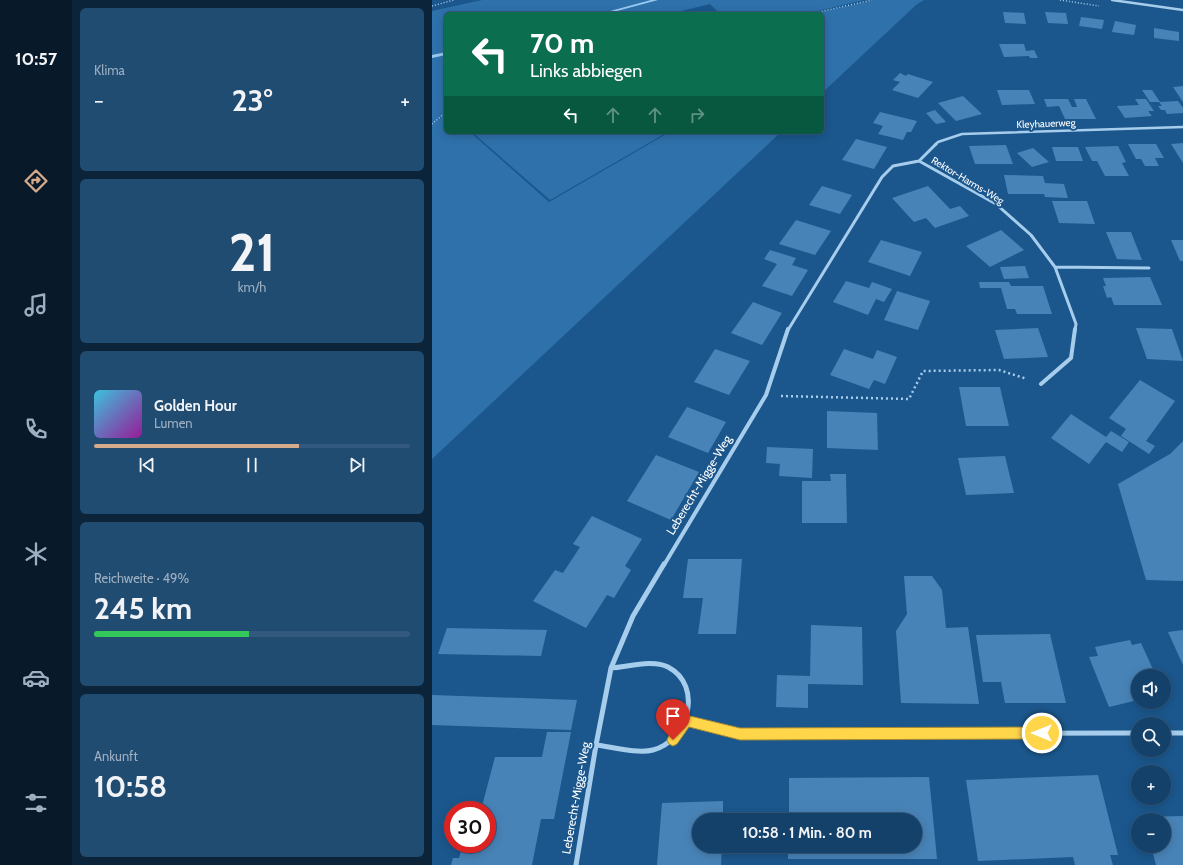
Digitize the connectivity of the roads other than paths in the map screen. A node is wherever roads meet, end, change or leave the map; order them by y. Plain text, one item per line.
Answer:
1 (1112, 0) edge
2 (1183, 10) edge
3 (1183, 127) edge
4 (920, 161) junction
5 (1055, 267) junction
6 (1149, 268) dead end
7 (1041, 384) road end
8 (612, 668) junction
9 (686, 721) junction
10 (1131, 733) edge
11 (1171, 733) edge
12 (1183, 733) edge
13 (596, 745) junction
14 (576, 865) edge

1 - 2 street
3 - 4 street, Kleyhauerweg
4 - 5 street, Rektor-Harms-Weg
4 - 8 street, Leberecht-Migge-Weg
5 - 6 street
5 - 7 street, Rektor-Harms-Weg
8 - 9 street
8 - 13 street, Leberecht-Migge-Weg
9 - 10 street
9 - 13 street
11 - 12 street
13 - 14 street, Leberecht-Migge-Weg

